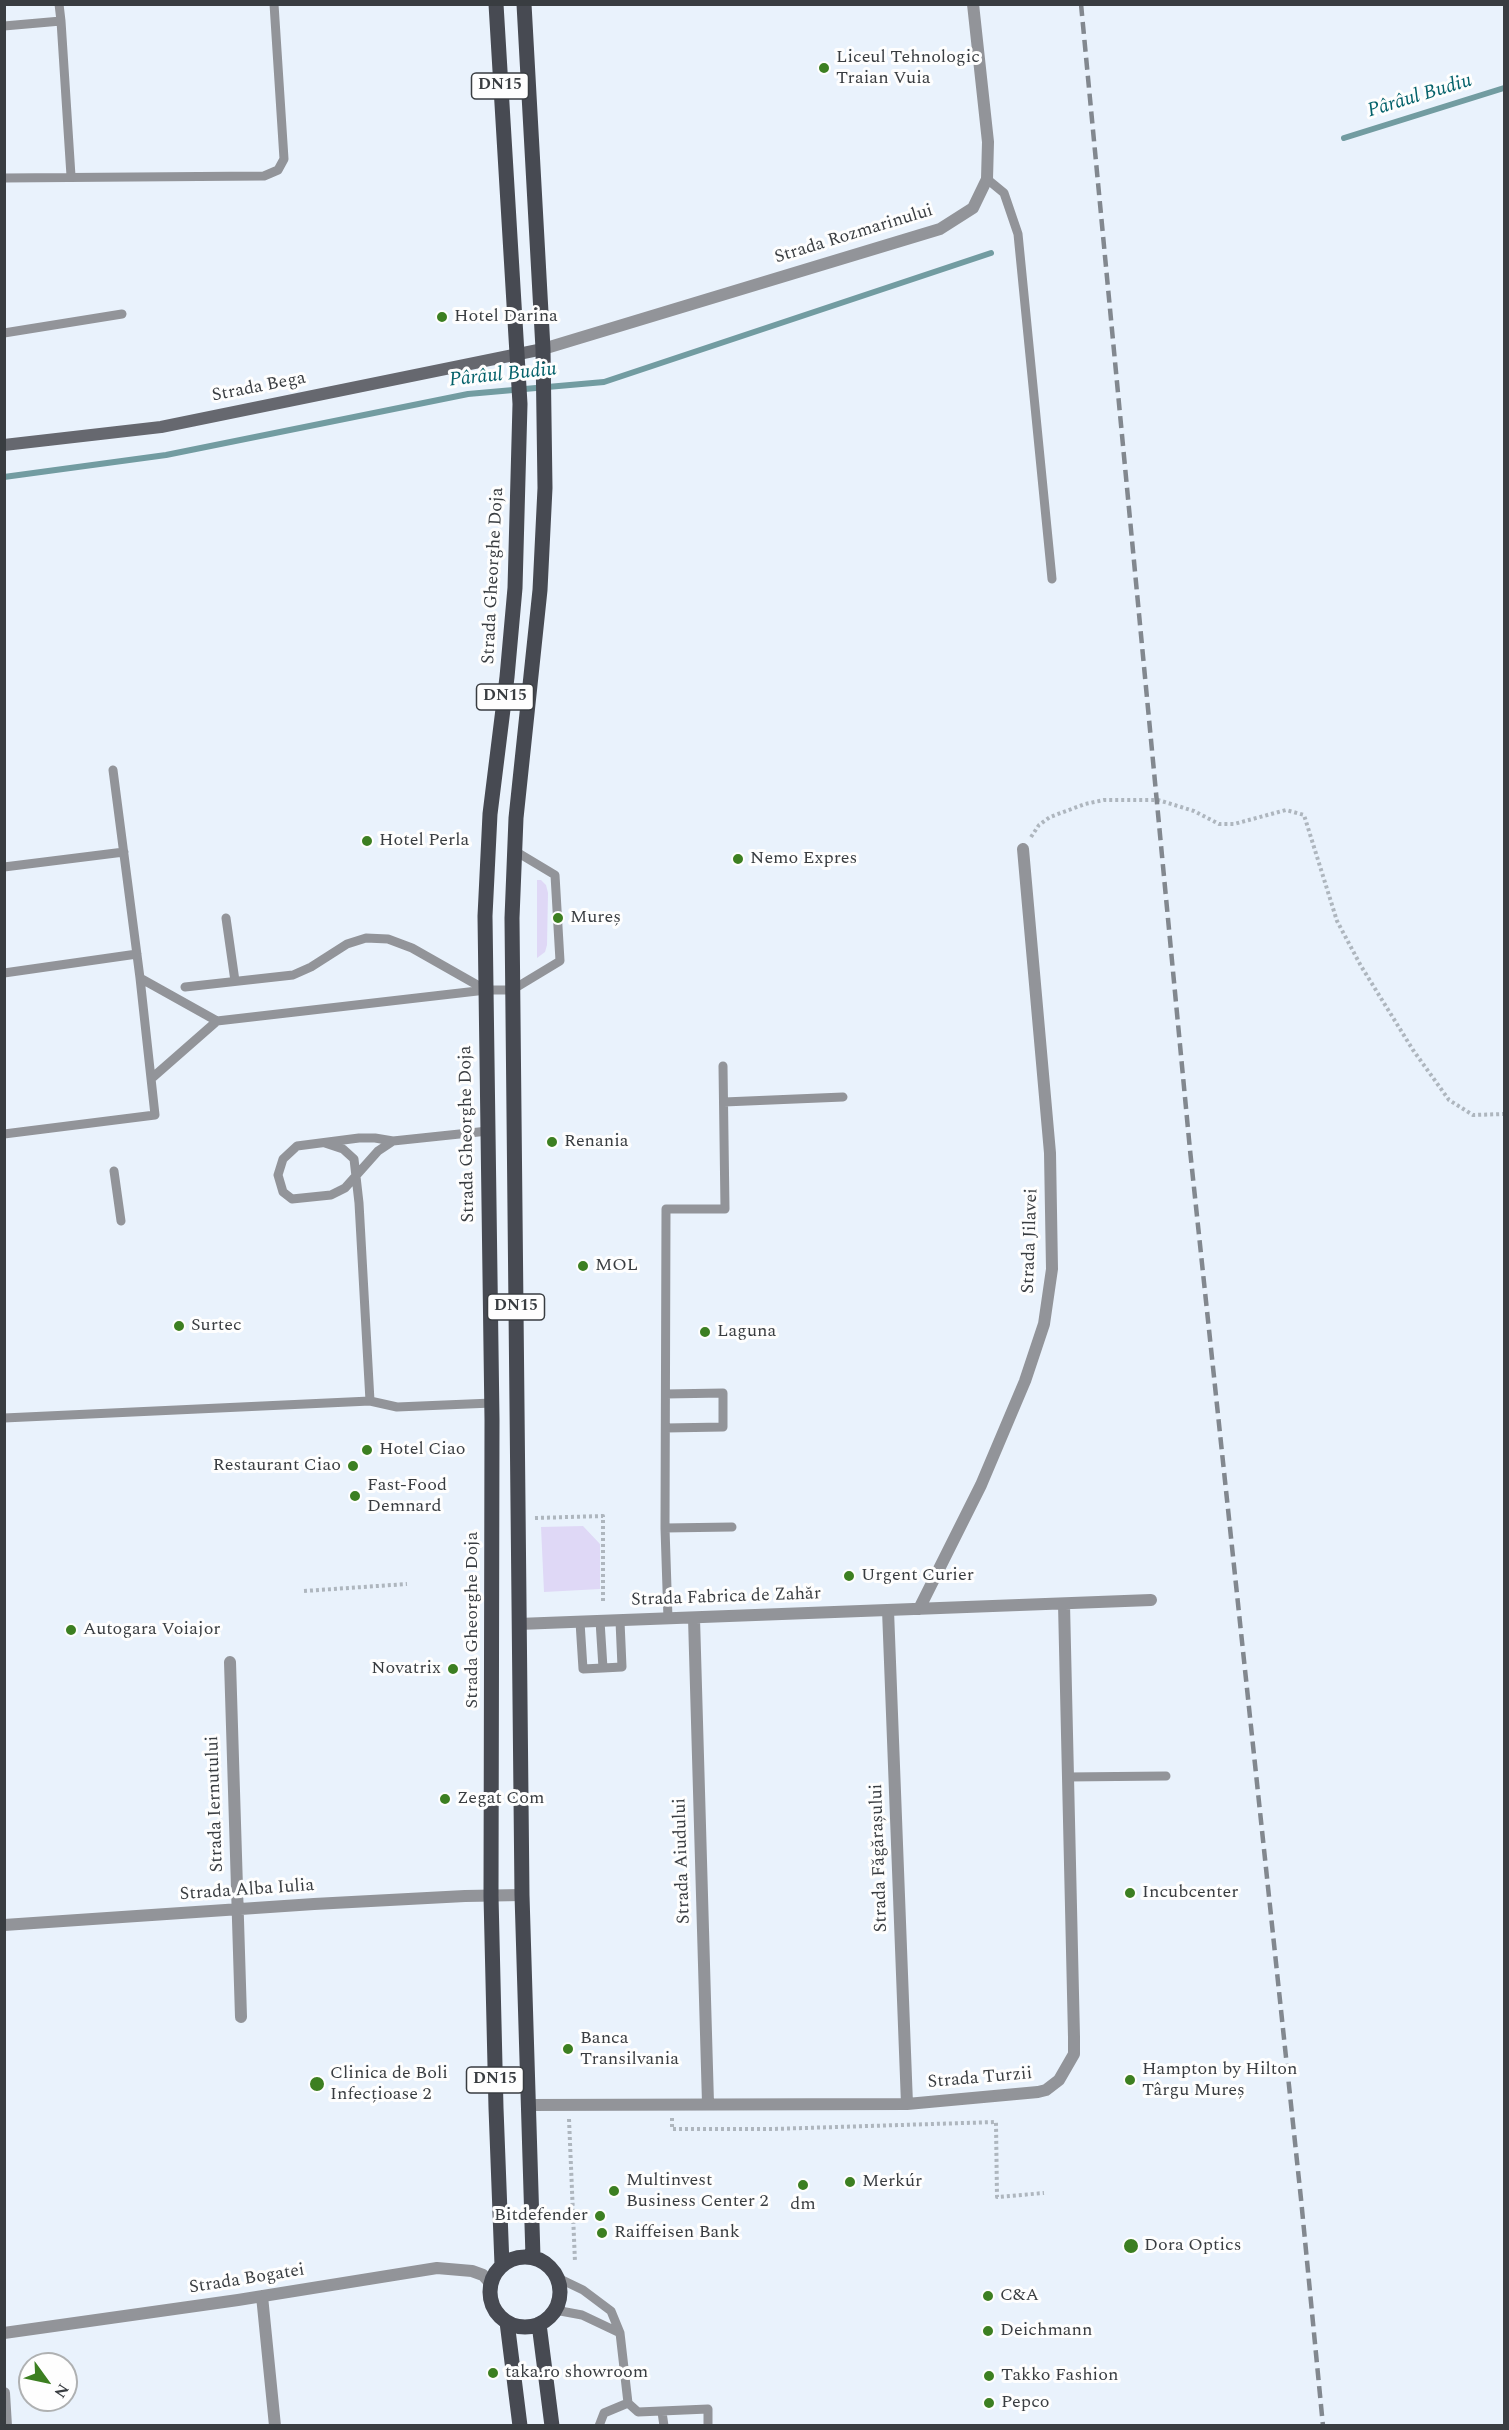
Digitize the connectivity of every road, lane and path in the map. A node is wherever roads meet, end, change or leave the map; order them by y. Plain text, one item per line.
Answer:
1 (59, 4) edge
2 (274, 4) edge
3 (496, 4) edge
4 (524, 4) edge
5 (973, 4) edge
6 (61, 21) junction
7 (4, 26) edge
8 (71, 176) junction
9 (4, 178) edge
10 (987, 179) junction
11 (122, 314) dead end
12 (4, 333) edge
13 (543, 355) junction
14 (518, 360) junction
15 (4, 445) edge
16 (1052, 579) dead end
17 (113, 770) dead end
18 (1023, 849) joint
19 (515, 851) junction
20 (124, 852) junction
21 (4, 867) edge
22 (226, 918) dead end
23 (137, 954) junction
24 (4, 973) edge
25 (140, 978) junction
26 (235, 981) junction
27 (185, 987) dead end
28 (486, 990) junction
29 (512, 990) junction
30 (217, 1021) junction
31 (723, 1066) dead end
32 (153, 1078) junction
33 (843, 1097) dead end
34 (724, 1102) junction
35 (1504, 1114) edge
36 (488, 1131) junction
37 (4, 1134) edge
38 (393, 1141) junction
39 (325, 1143) junction
40 (114, 1171) dead end
41 (356, 1175) junction
42 (121, 1221) dead end
43 (666, 1394) junction
44 (370, 1401) junction
45 (492, 1402) junction
46 (4, 1418) edge
47 (666, 1428) junction
48 (535, 1518) dead end
49 (732, 1527) dead end
50 (665, 1528) junction
51 (407, 1584) dead end
52 (304, 1591) dead end
53 (1151, 1600) dead end
54 (603, 1601) dead end
55 (1064, 1604) junction
56 (919, 1609) junction
57 (888, 1610) junction
58 (694, 1618) junction
59 (668, 1619) junction
60 (620, 1620) junction
61 (600, 1621) junction
62 (580, 1622) junction
63 (518, 1624) junction
64 (230, 1662) dead end
65 (603, 1668) junction
66 (1166, 1776) dead end
67 (1067, 1777) junction
68 (522, 1895) junction
69 (491, 1896) junction
70 (238, 1911) junction
71 (4, 1926) edge
72 (241, 2018) dead end
73 (708, 2103) junction
74 (907, 2104) junction
75 (528, 2105) junction
76 (568, 2113) dead end
77 (672, 2113) dead end
78 (1044, 2193) dead end
79 (533, 2257) junction
80 (575, 2262) dead end
81 (502, 2265) junction
82 (558, 2278) junction
83 (491, 2284) junction
84 (262, 2296) junction
85 (555, 2310) junction
86 (507, 2322) junction
87 (539, 2324) junction
88 (4, 2333) edge
89 (620, 2333) junction
90 (4, 2393) edge
91 (628, 2403) junction
92 (662, 2412) junction
93 (6, 2426) edge
94 (275, 2426) edge
95 (520, 2426) edge
96 (552, 2426) edge
97 (598, 2426) edge
98 (663, 2426) edge
99 (708, 2426) edge

1 - 6 lane
2 - 8 lane
3 - 14 main road, Strada Gheorghe Doja / DN15
4 - 13 main road, DN15
5 - 10 street, Strada Rozmarinului
6 - 7 lane
6 - 8 lane
8 - 9 lane
10 - 13 street, Strada Rozmarinului
10 - 16 lane
11 - 12 lane
13 - 14 main road, Strada Bega
13 - 19 main road, DN15
14 - 15 main road, Strada Bega
14 - 28 main road, Strada Gheorghe Doja / DN15
17 - 20 lane
18 - 35 path
18 - 56 street, Strada Jilavei
19 - 29 main road, DN15
19 - 29 lane
20 - 21 lane
20 - 23 lane
22 - 26 lane
23 - 24 lane
23 - 25 lane
25 - 30 lane
25 - 32 lane
26 - 27 lane
26 - 28 lane
28 - 29 lane
28 - 30 lane
28 - 36 main road, Strada Gheorghe Doja / DN15
29 - 63 main road, DN15
30 - 32 lane
31 - 34 lane
32 - 37 lane
33 - 34 lane
34 - 43 lane
36 - 38 lane
36 - 45 main road, Strada Gheorghe Doja / DN15
38 - 39 lane
38 - 41 lane
39 - 41 lane
39 - 41 lane
40 - 42 lane
41 - 44 lane
43 - 47 lane
43 - 47 lane
44 - 45 lane
44 - 46 lane
45 - 69 main road, Strada Gheorghe Doja / DN15
47 - 50 lane
48 - 54 path
49 - 50 lane
50 - 59 lane
51 - 52 path
53 - 55 street, Strada Fabrica de Zahăr
55 - 56 street, Strada Fabrica de Zahăr
55 - 67 street, Strada Turzii
56 - 57 street, Strada Fabrica de Zahăr
57 - 58 street, Strada Fabrica de Zahăr
57 - 74 street, Strada Făgărașului
58 - 59 street, Strada Fabrica de Zahăr
58 - 73 street, Strada Aiudului
59 - 60 street, Strada Fabrica de Zahăr
60 - 61 street, Strada Fabrica de Zahăr
60 - 65 lane
61 - 62 street, Strada Fabrica de Zahăr
61 - 65 lane
62 - 63 street, Strada Fabrica de Zahăr
62 - 65 lane
63 - 68 main road, DN15
64 - 70 street, Strada Iernutului
66 - 67 lane
67 - 74 street, Strada Turzii
68 - 69 street, Strada Alba Iulia
68 - 75 main road, DN15
69 - 70 street, Strada Alba Iulia
69 - 81 main road, Strada Gheorghe Doja / DN15
70 - 71 street, Strada Alba Iulia
70 - 72 street, Strada Iernutului
73 - 74 street, Strada Turzii
73 - 75 street, Strada Turzii
75 - 79 main road, DN15
76 - 80 path
77 - 78 path
79 - 81 main road
79 - 82 main road
81 - 83 main road
82 - 85 main road
82 - 89 lane
83 - 84 street, Strada Bogatei
83 - 86 main road
84 - 88 street, Strada Bogatei
84 - 94 street
85 - 87 main road
85 - 89 lane
86 - 87 main road
86 - 95 main road
87 - 96 main road
89 - 91 lane
90 - 93 street
91 - 92 lane
91 - 97 lane
92 - 98 lane
92 - 99 lane

